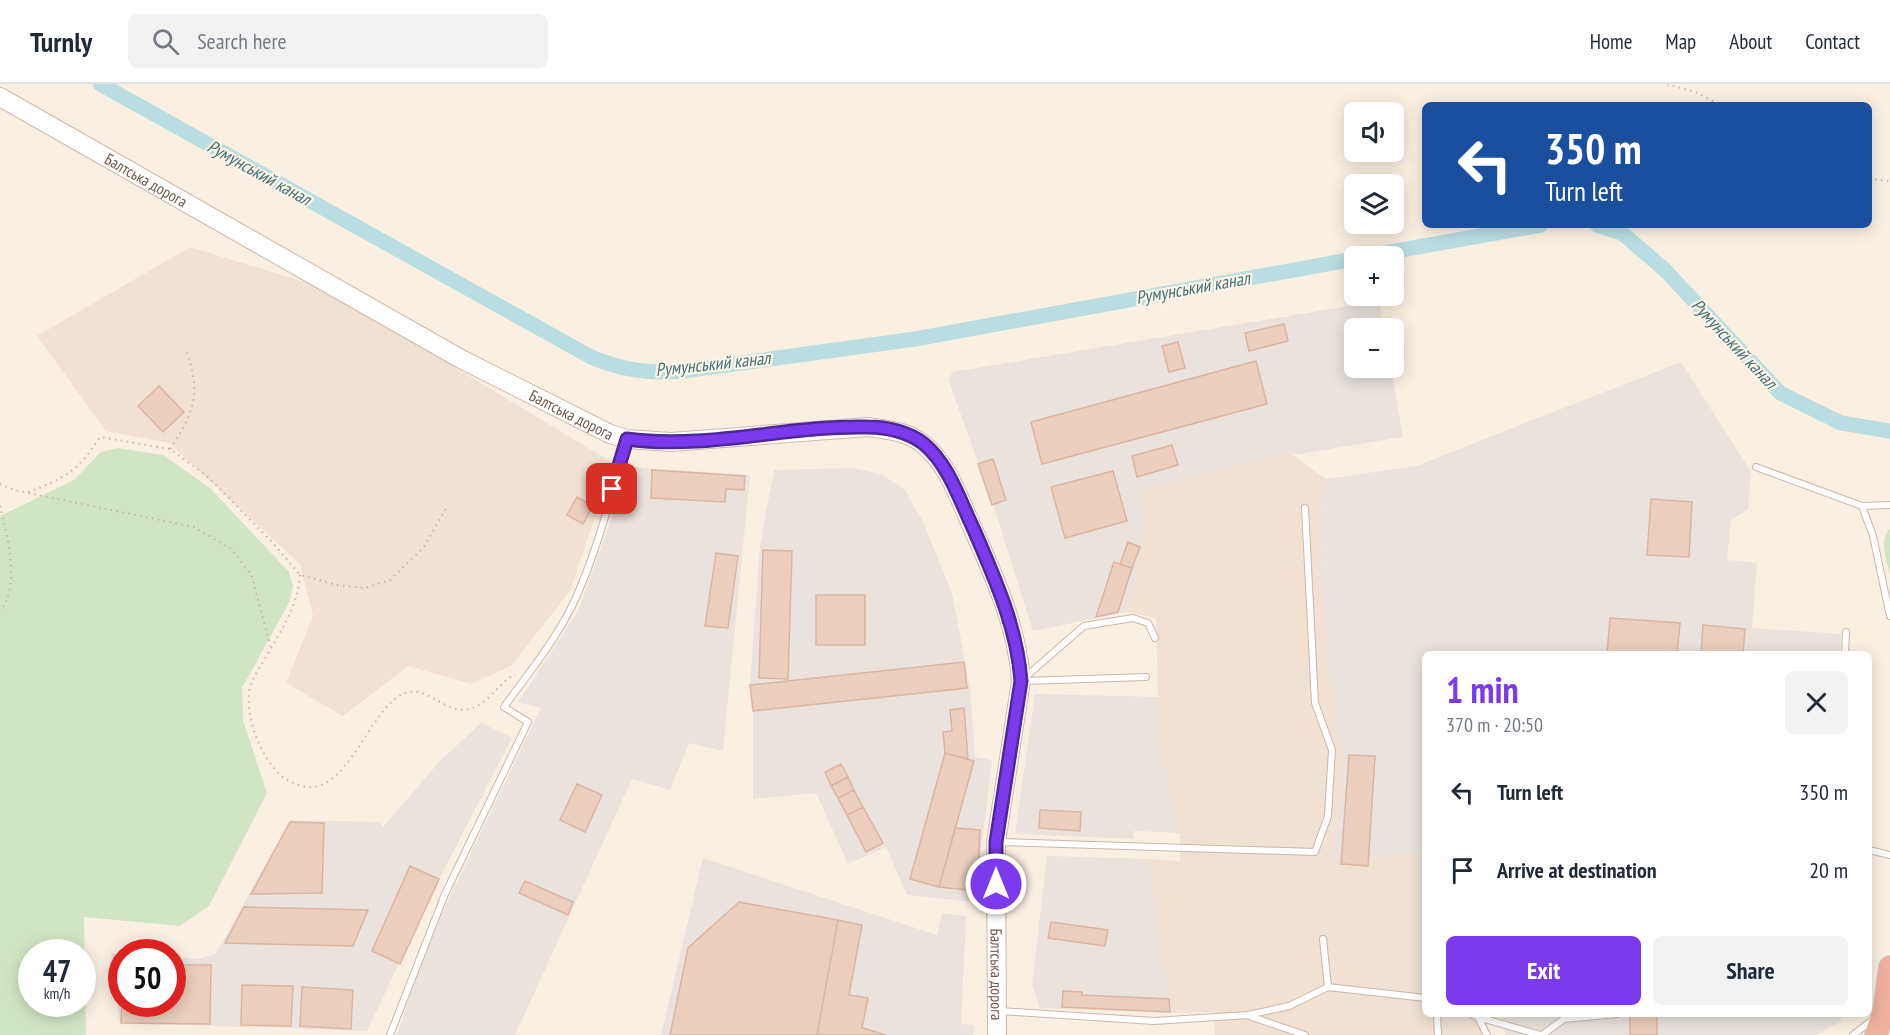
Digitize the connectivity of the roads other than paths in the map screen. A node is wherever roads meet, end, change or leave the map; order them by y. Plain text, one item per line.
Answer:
1 (0, 98) edge
2 (627, 439) junction
3 (1756, 467) dead end
4 (1890, 505) edge
5 (1862, 507) junction
6 (1305, 508) dead end
7 (1890, 616) edge
8 (1846, 632) dead end
9 (1155, 638) dead end
10 (1845, 651) edge
11 (1146, 677) dead end
12 (1021, 681) junction
13 (996, 842) junction
14 (1872, 851) edge
15 (1890, 855) edge
16 (1323, 939) dead end
17 (1890, 967) edge
18 (1328, 987) junction
19 (1422, 999) edge
20 (997, 1011) junction
21 (1248, 1015) junction
22 (1437, 1017) edge
23 (1478, 1017) joint
24 (1585, 1017) edge
25 (1887, 1018) edge
26 (390, 1035) edge
27 (997, 1035) edge
28 (1305, 1035) edge
29 (1438, 1035) edge
30 (1487, 1035) edge
31 (1541, 1035) edge
32 (1852, 1035) edge
33 (1876, 1035) edge

1 - 2 main road, Балтська дорога
2 - 12 main road, Балтська дорога
2 - 26 lane
3 - 5 lane
4 - 5 lane
5 - 7 lane
6 - 13 lane
8 - 10 lane
9 - 12 lane
11 - 12 lane
12 - 13 main road, Балтська дорога
13 - 20 main road, Балтська дорога
14 - 15 lane
16 - 18 lane
17 - 25 highway
18 - 19 lane
18 - 21 lane
20 - 21 lane
20 - 27 main road, Балтська дорога
21 - 28 lane
22 - 29 lane
23 - 30 lane
23 - 31 lane
24 - 31 lane
25 - 32 lane
25 - 33 highway

